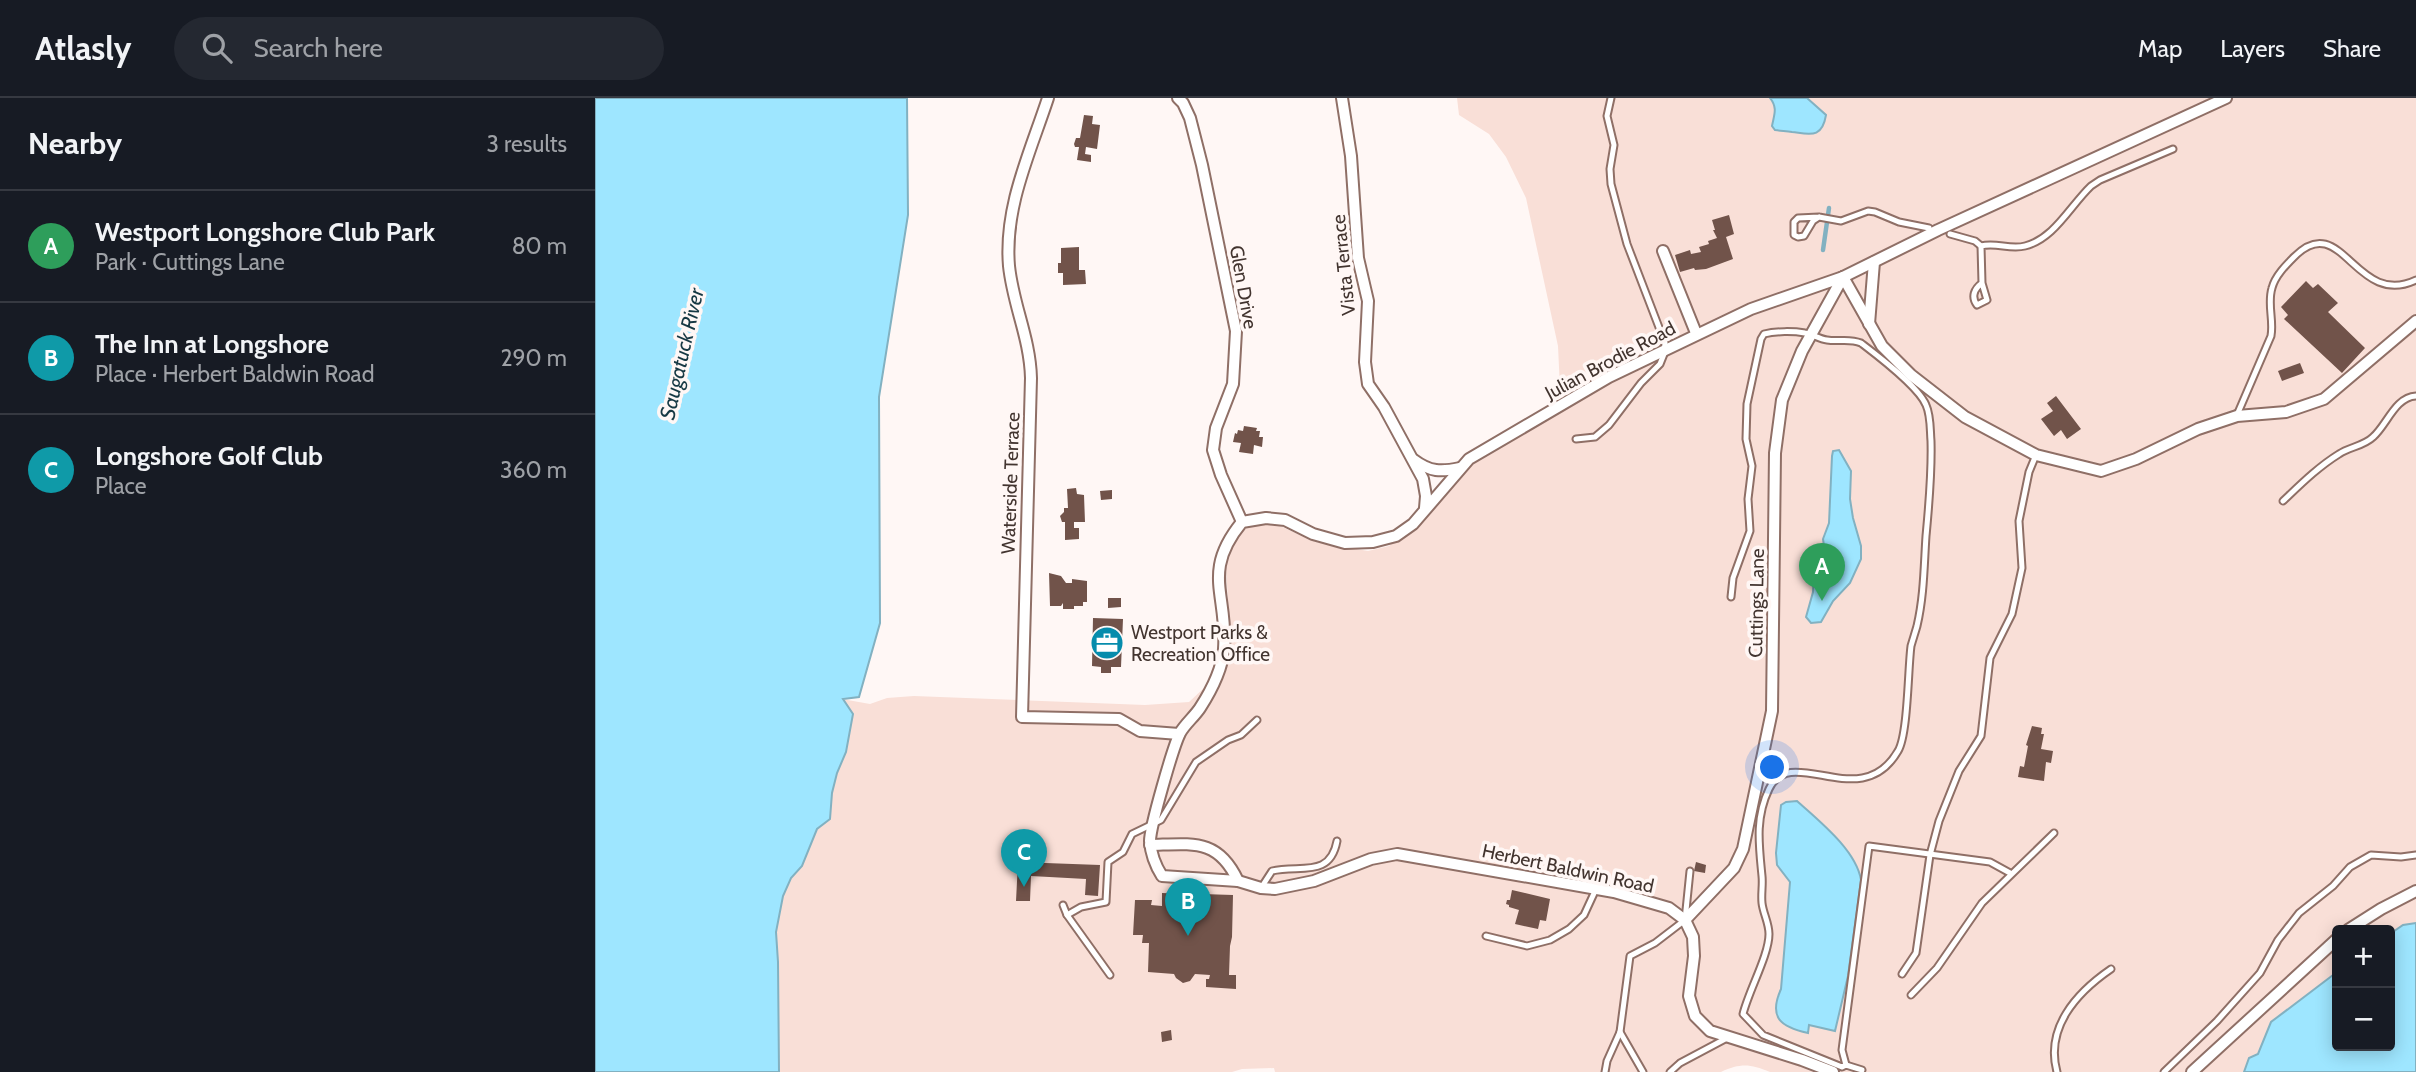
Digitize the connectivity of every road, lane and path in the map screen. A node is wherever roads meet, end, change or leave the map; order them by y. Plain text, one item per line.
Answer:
1 (1048, 98) edge
2 (1178, 98) edge
3 (1342, 98) edge
4 (1611, 98) edge
5 (2227, 98) edge
6 (2173, 149) dead end
7 (1819, 217) junction
8 (1929, 228) dead end
9 (1950, 234) dead end
10 (1981, 246) junction
11 (1663, 251) dead end
12 (1874, 262) junction
13 (1843, 276) junction
14 (2416, 279) edge
15 (1982, 283) dead end
16 (2416, 321) edge
17 (1869, 324) junction
18 (1696, 333) junction
19 (1811, 335) junction
20 (1663, 350) junction
21 (2416, 396) edge
22 (2237, 416) junction
23 (1576, 439) dead end
24 (2036, 455) junction
25 (1412, 459) junction
26 (1460, 468) junction
27 (2283, 501) dead end
28 (1425, 508) junction
29 (1242, 522) junction
30 (1731, 597) dead end
31 (1257, 720) dead end
32 (1179, 734) junction
33 (1153, 825) junction
34 (2054, 833) dead end
35 (1336, 841) dead end
36 (1150, 845) junction
37 (1930, 855) junction
38 (2416, 855) edge
39 (1690, 871) dead end
40 (2010, 873) junction
41 (1238, 881) junction
42 (1261, 888) junction
43 (1596, 889) junction
44 (2416, 891) edge
45 (1063, 905) dead end
46 (1067, 915) junction
47 (1685, 920) junction
48 (2356, 925) edge
49 (1486, 936) dead end
50 (2332, 944) edge
51 (2111, 969) dead end
52 (1902, 974) dead end
53 (1110, 975) dead end
54 (1911, 995) dead end
55 (1620, 1032) junction
56 (1729, 1037) junction
57 (1846, 1065) junction
58 (1862, 1070) dead end
59 (1605, 1072) edge
60 (1643, 1072) edge
61 (1670, 1072) edge
62 (1833, 1072) edge
63 (2057, 1072) edge
64 (2164, 1072) edge
65 (2192, 1072) edge

1 - 32 street, Waterside Terrace
2 - 29 street, Glen Drive
3 - 25 street, Vista Terrace
4 - 20 lane
5 - 12 street, Julian Brodie Road
6 - 10 lane
7 - 7 lane
7 - 8 lane
9 - 10 lane
10 - 15 lane
11 - 18 street
12 - 13 street, Julian Brodie Road
12 - 17 street
13 - 17 street
13 - 18 street, Julian Brodie Road
13 - 19 street, Cuttings Lane
14 - 22 lane
16 - 22 street
17 - 24 street
18 - 20 street, Julian Brodie Road
19 - 30 lane
19 - 47 street, Cuttings Lane
19 - 57 lane
20 - 23 lane
20 - 26 street, Julian Brodie Road
21 - 27 lane
22 - 24 street
24 - 37 lane
25 - 26 street
25 - 28 street, Vista Terrace
26 - 28 street, Julian Brodie Road
28 - 29 street, Julian Brodie Road
29 - 32 street
31 - 33 lane
32 - 33 street
33 - 36 street
33 - 46 lane
34 - 40 lane
35 - 42 lane
36 - 41 street
36 - 41 street, Herbert Baldwin Road
37 - 40 lane
37 - 52 lane
37 - 57 lane
38 - 64 lane
39 - 47 lane
40 - 54 lane
41 - 42 street, Herbert Baldwin Road
42 - 43 street, Herbert Baldwin Road
43 - 47 street, Herbert Baldwin Road
43 - 49 lane
44 - 48 street
45 - 46 lane
46 - 53 lane
47 - 55 lane
47 - 56 street
50 - 65 street
51 - 63 lane
55 - 59 lane
55 - 60 lane
56 - 61 lane
56 - 62 street
57 - 58 lane

